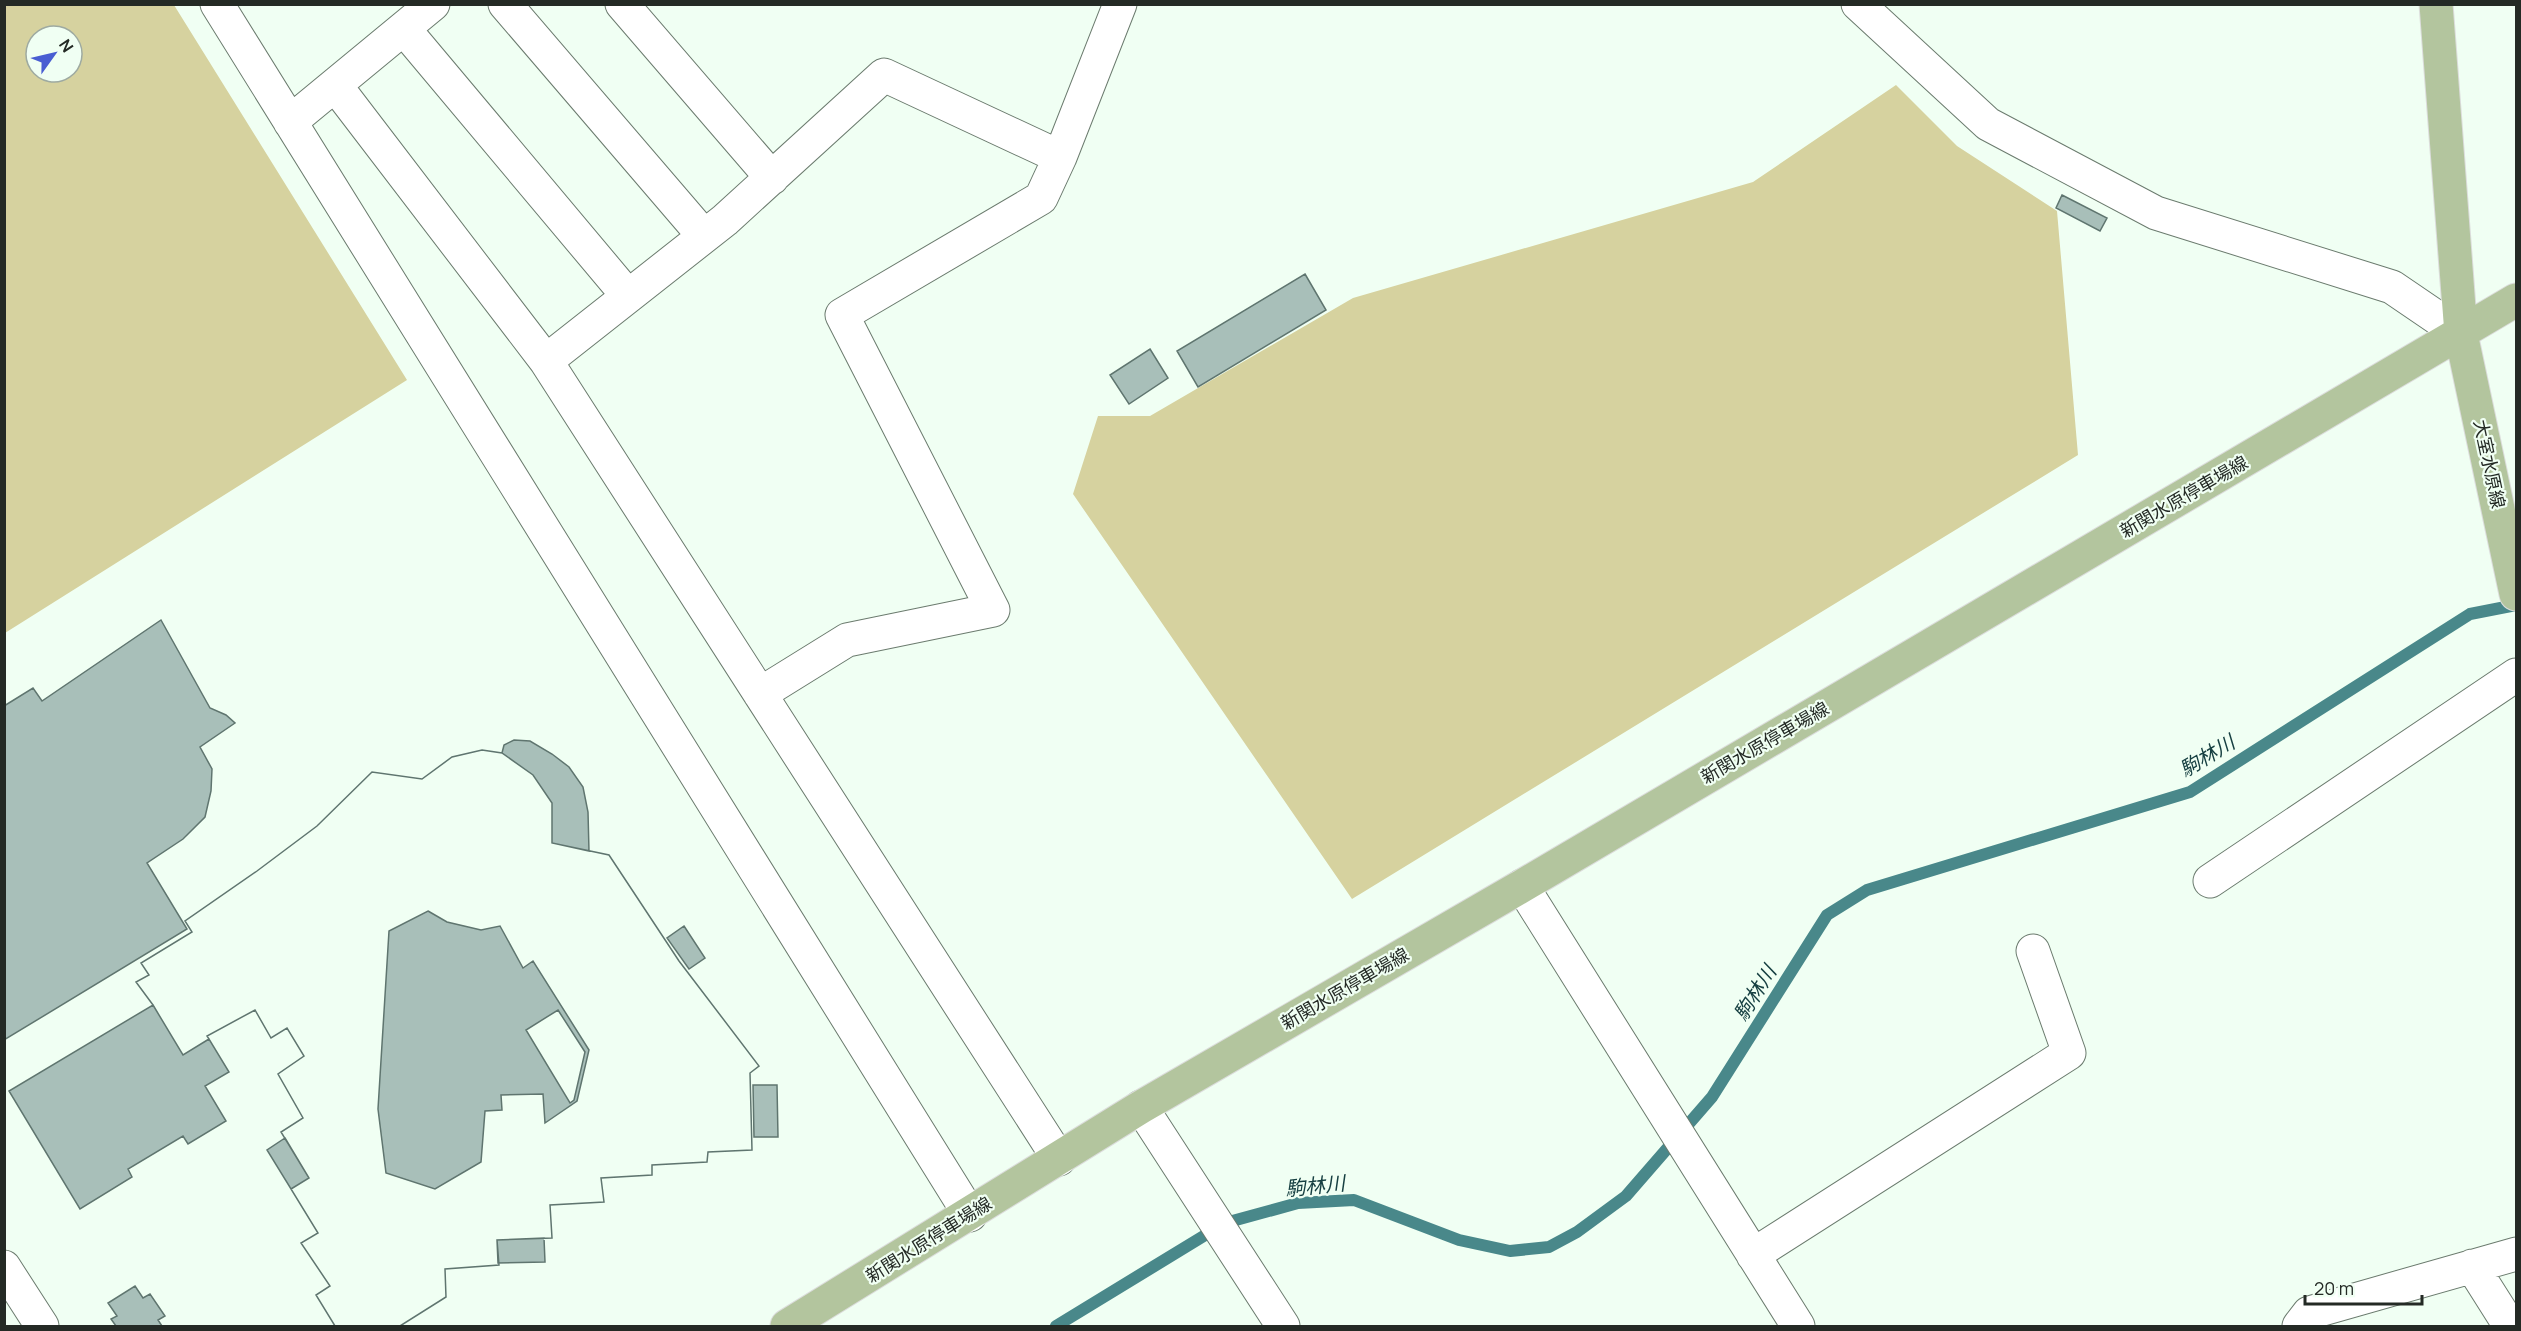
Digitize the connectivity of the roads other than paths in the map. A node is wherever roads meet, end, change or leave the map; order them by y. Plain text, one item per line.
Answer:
1 (217, 4) edge
2 (433, 4) edge
3 (505, 4) edge
4 (622, 4) edge
5 (1120, 4) edge
6 (1857, 4) edge
7 (2436, 4) edge
8 (404, 28) junction
9 (335, 85) junction
10 (290, 122) junction
11 (1060, 157) junction
12 (772, 178) junction
13 (704, 237) junction
14 (628, 296) junction
15 (2517, 300) edge
16 (2461, 334) junction
17 (546, 361) junction
18 (2517, 594) edge
19 (2517, 675) edge
20 (760, 694) junction
21 (2210, 881) dead end
22 (1522, 886) junction
23 (2033, 951) dead end
24 (1141, 1107) junction
25 (1059, 1159) junction
26 (969, 1215) junction
27 (2517, 1254) edge
28 (1753, 1255) junction
29 (2472, 1266) junction
30 (4, 1267) edge
31 (796, 1324) edge
32 (42, 1326) edge
33 (1283, 1326) edge
34 (1798, 1326) edge
35 (2299, 1326) edge
36 (2510, 1326) edge

1 - 10 street
2 - 8 street
3 - 13 street
4 - 12 street
5 - 11 street
6 - 16 street
7 - 16 main road
8 - 9 street
8 - 14 street
9 - 10 street
9 - 17 street
10 - 26 street
11 - 12 street
11 - 20 street
12 - 13 street
13 - 14 street
14 - 17 street
15 - 16 main road, 新関水原停車場線
16 - 18 main road, 大室水原線
16 - 22 main road, 新関水原停車場線
17 - 20 street
19 - 21 street
20 - 25 street
22 - 24 main road, 新関水原停車場線
22 - 28 street
23 - 28 street
24 - 25 main road, 新関水原停車場線
24 - 33 street
25 - 26 main road, 新関水原停車場線
26 - 31 main road, 新関水原停車場線
27 - 29 street
28 - 34 street
29 - 35 street
29 - 36 street
30 - 32 street

